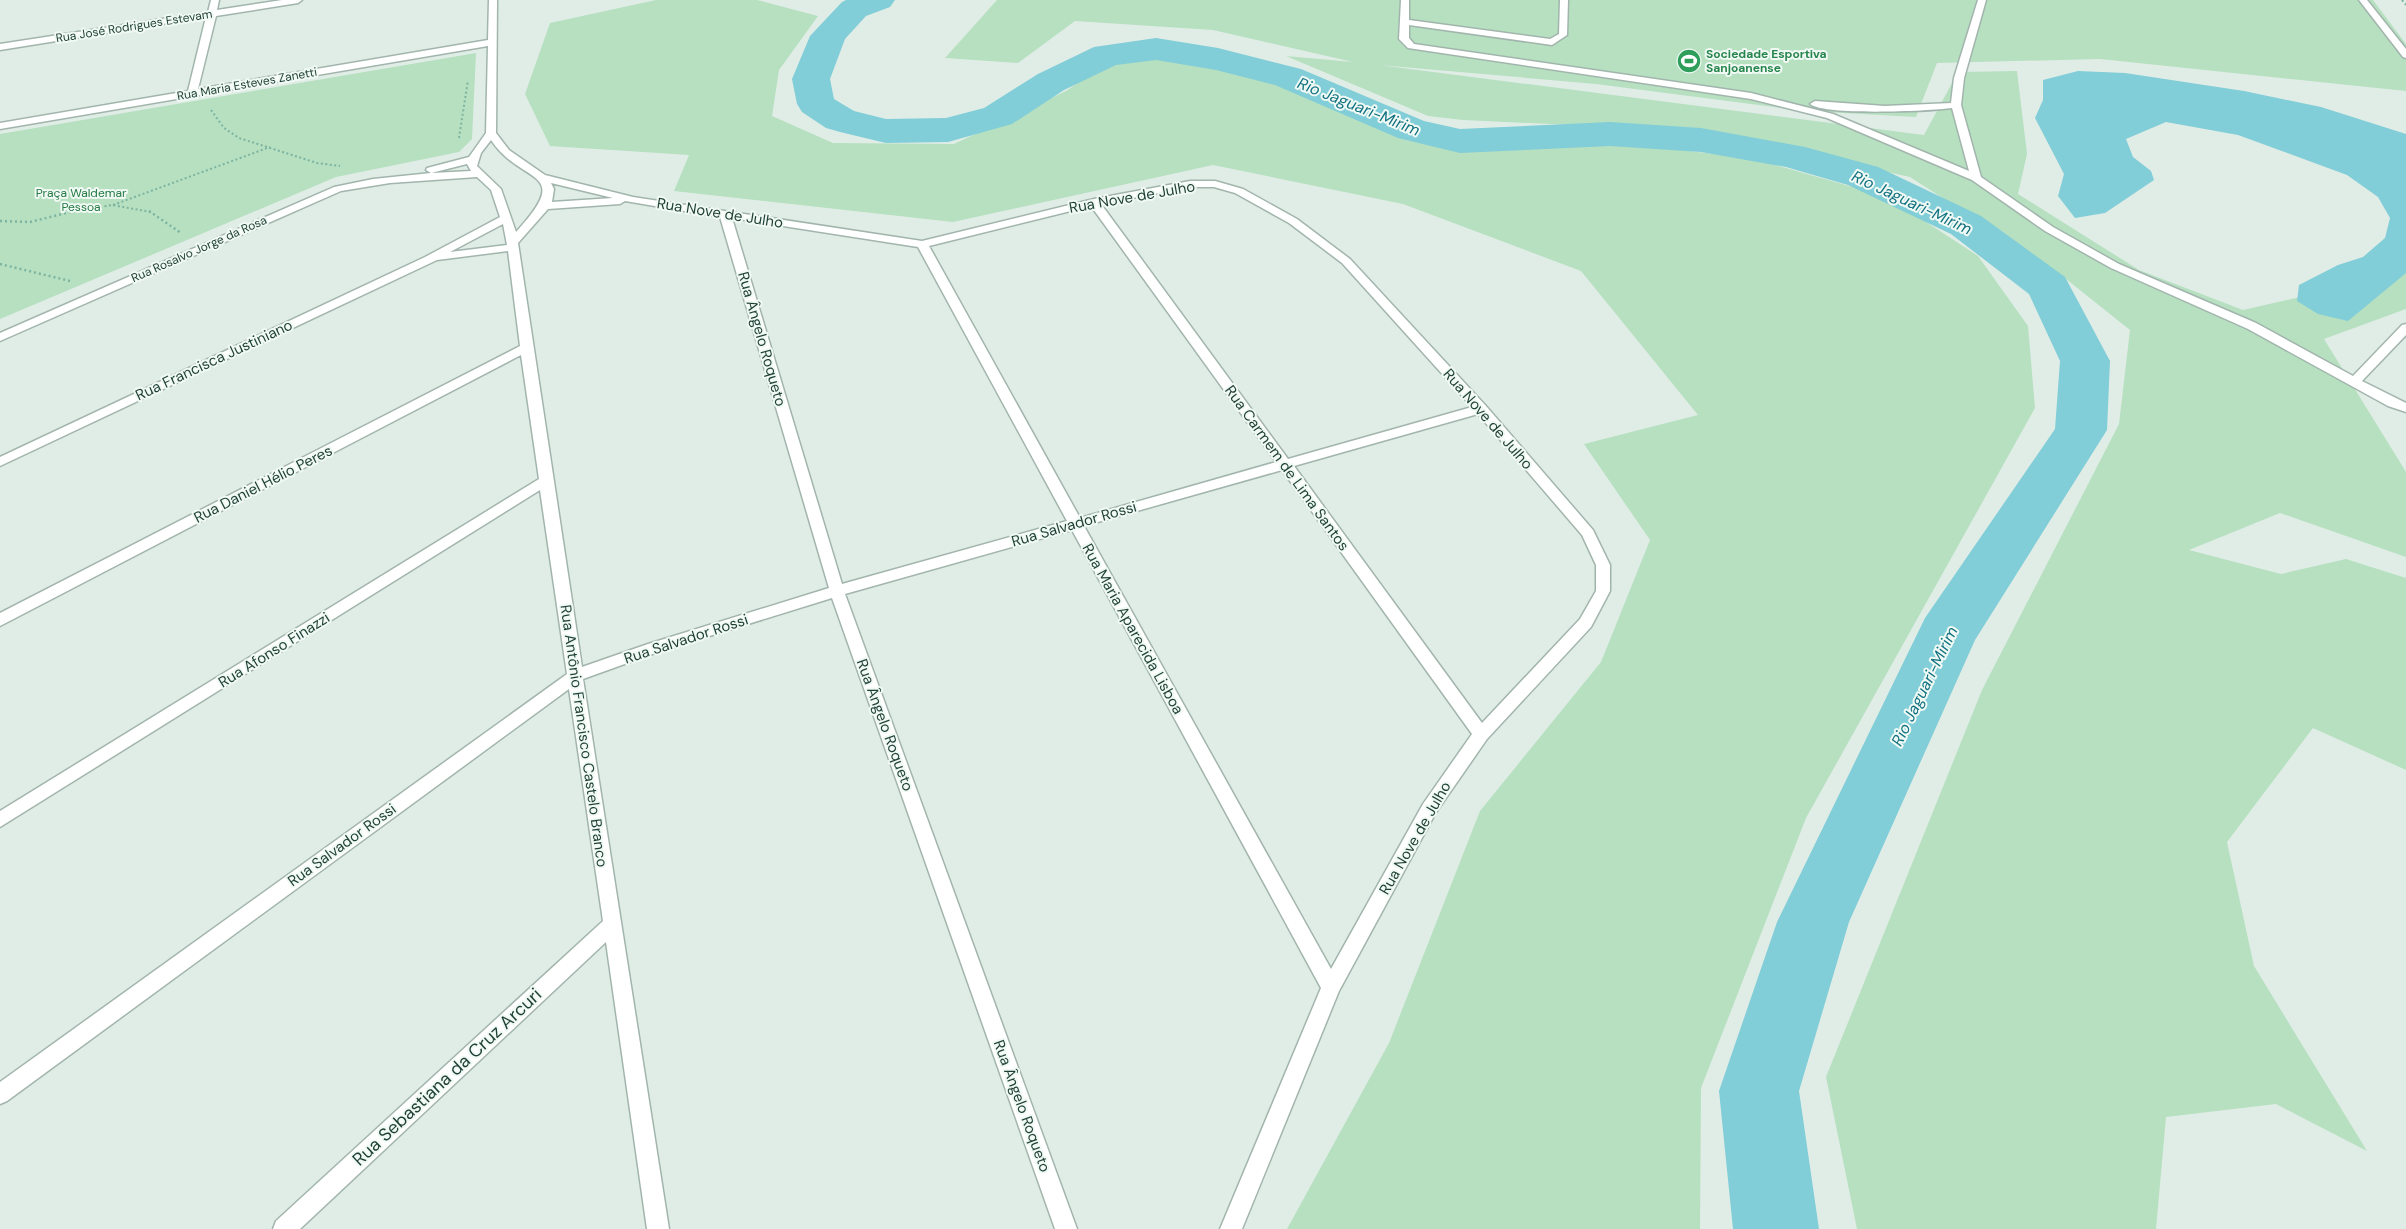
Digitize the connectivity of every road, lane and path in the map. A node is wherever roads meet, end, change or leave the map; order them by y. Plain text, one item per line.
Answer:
1 (215, 0) edge
2 (298, 0) edge
3 (493, 0) edge
4 (1405, 0) edge
5 (1564, 0) edge
6 (1982, 0) edge
7 (2363, 0) edge
8 (2402, 0) edge
9 (2406, 5) edge
10 (212, 13) junction
11 (1403, 22) junction
12 (494, 42) junction
13 (0, 47) edge
14 (2406, 55) edge
15 (469, 72) dead end
16 (192, 94) junction
17 (1751, 96) junction
18 (208, 103) dead end
19 (1956, 105) junction
20 (0, 126) edge
21 (492, 133) junction
22 (459, 140) dead end
23 (270, 147) junction
24 (473, 159) junction
25 (338, 170) dead end
26 (478, 174) junction
27 (402, 178) junction
28 (544, 178) junction
29 (1976, 178) junction
30 (634, 200) junction
31 (1094, 202) junction
32 (112, 205) junction
33 (543, 206) junction
34 (725, 214) junction
35 (506, 218) junction
36 (0, 221) edge
37 (189, 230) dead end
38 (181, 233) junction
39 (172, 237) dead end
40 (514, 244) junction
41 (922, 244) junction
42 (429, 259) junction
43 (0, 264) edge
44 (67, 286) dead end
45 (2406, 328) edge
46 (0, 337) edge
47 (526, 348) junction
48 (2354, 382) junction
49 (2406, 408) edge
50 (1481, 409) junction
51 (0, 462) edge
52 (1285, 464) junction
53 (548, 480) junction
54 (1075, 523) junction
55 (836, 591) junction
56 (0, 620) edge
57 (575, 676) junction
58 (1481, 734) junction
59 (0, 820) edge
60 (611, 925) junction
61 (1331, 987) junction
62 (0, 1094) edge
63 (284, 1229) edge
64 (658, 1229) edge
65 (1066, 1229) edge
66 (1230, 1229) edge

1 - 10 street
2 - 10 street, Rua José Rodrigues Estevam
3 - 12 street
4 - 11 street
5 - 11 street
6 - 19 street
7 - 14 street
8 - 9 path
10 - 13 street, Rua José Rodrigues Estevam
10 - 16 street
11 - 17 street
12 - 16 street, Rua Maria Esteves Zanetti
12 - 21 street
15 - 22 path
16 - 20 street, Rua Maria Esteves Zanetti
17 - 19 street
17 - 29 street
18 - 23 path
19 - 29 street
21 - 24 street
21 - 28 street
23 - 25 path
23 - 32 path
24 - 26 street, Rua Antônio Francisco Castelo Branco
24 - 27 street, Rua Rosalvo Jorge da Rosa
26 - 27 street, Rua Rosalvo Jorge da Rosa
26 - 35 street, Rua Antônio Francisco Castelo Branco
27 - 46 street, Rua Rosalvo Jorge da Rosa
28 - 30 street
28 - 33 street
29 - 48 street
30 - 33 street
30 - 34 street, Rua Nove de Julho
31 - 41 street, Rua Nove de Julho
31 - 50 street, Rua Nove de Julho
31 - 52 street, Rua Carmem de Lima Santos
32 - 36 path
32 - 38 path
33 - 40 street
34 - 41 street, Rua Nove de Julho
34 - 55 street, Rua Ângelo Roqueto
35 - 40 street, Rua Antônio Francisco Castelo Branco
35 - 42 street, Rua Francisca Justiniano
37 - 38 path
38 - 39 path
40 - 42 street, Rua Francisca Justiniano
40 - 47 street, Rua Antônio Francisco Castelo Branco
41 - 54 street, Rua Maria Aparecida Lisboa
42 - 51 street, Rua Francisca Justiniano
43 - 44 path
45 - 48 street
47 - 53 street, Rua Antônio Francisco Castelo Branco
47 - 56 street, Rua Daniel Hélio Peres
48 - 49 street
50 - 52 street, Rua Salvador Rossi
50 - 58 street, Rua Nove de Julho
52 - 54 street, Rua Salvador Rossi
52 - 58 street, Rua Carmem de Lima Santos
53 - 57 street, Rua Antônio Francisco Castelo Branco
53 - 59 street, Rua Afonso Finazzi
54 - 55 street, Rua Salvador Rossi
54 - 61 street, Rua Maria Aparecida Lisboa
55 - 57 street, Rua Salvador Rossi
55 - 65 street, Rua Ângelo Roqueto
57 - 60 street, Rua Antônio Francisco Castelo Branco
57 - 62 street, Rua Salvador Rossi
58 - 61 street, Rua Nove de Julho
60 - 63 street, Rua Sebastiana da Cruz Arcuri
60 - 64 street, Rua Antônio Francisco Castelo Branco
61 - 66 street, Rua Nove de Julho

